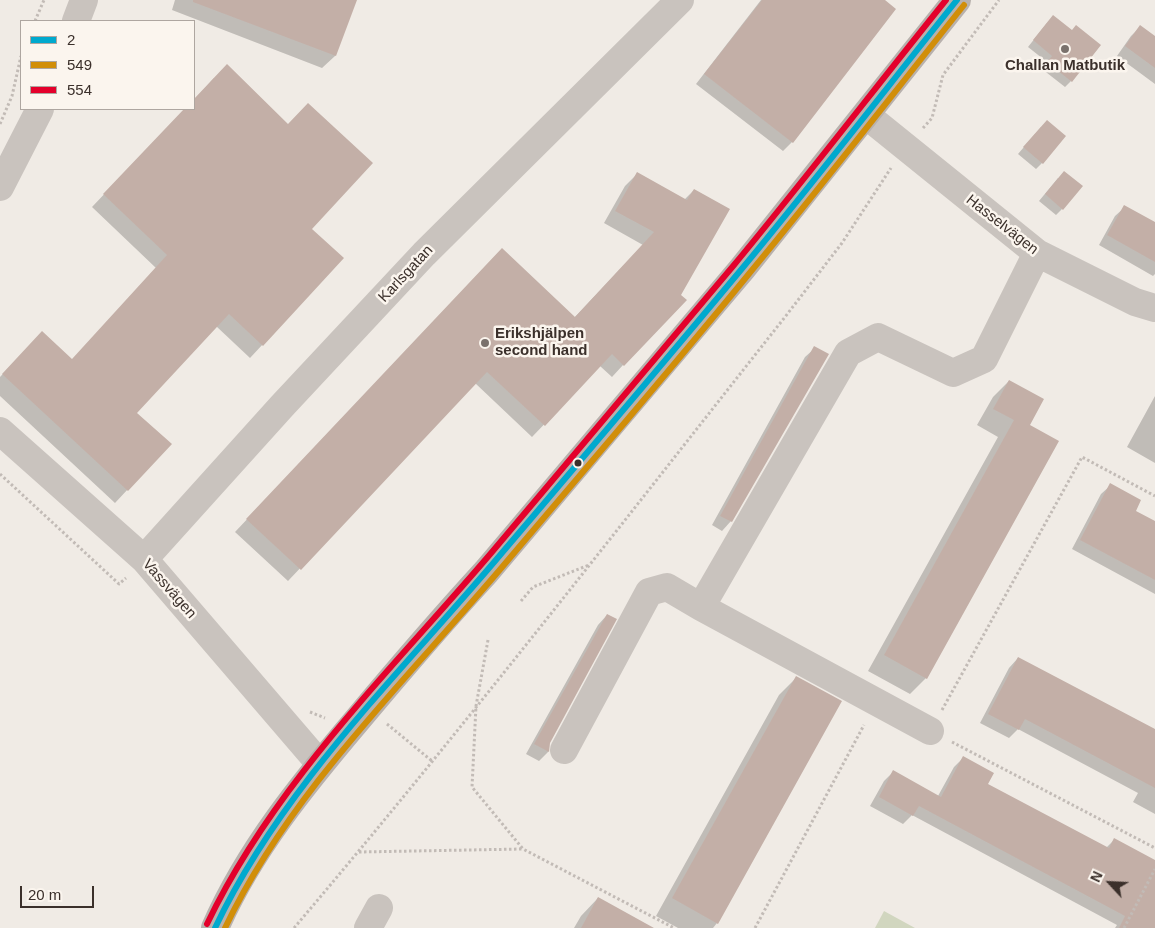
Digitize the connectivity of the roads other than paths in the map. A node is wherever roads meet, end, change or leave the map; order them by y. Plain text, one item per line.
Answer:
1 (84, 0) edge
2 (680, 0) edge
3 (957, 0) edge
4 (76, 20) edge
5 (39, 110) edge
6 (866, 115) junction
7 (0, 188) edge
8 (1037, 253) junction
9 (1155, 308) edge
10 (0, 431) edge
11 (144, 560) junction
12 (701, 607) junction
13 (930, 731) road end
14 (564, 750) dead end
15 (320, 764) junction
16 (215, 928) edge

1 - 4 street
2 - 11 street, Karlsgatan
3 - 6 main road
5 - 7 street
6 - 8 street, Hasselvägen
6 - 15 main road
8 - 9 street, Hasselvägen
8 - 12 street
10 - 11 street, Vassvägen
11 - 15 street, Vassvägen
12 - 13 street
12 - 14 street
15 - 16 main road

